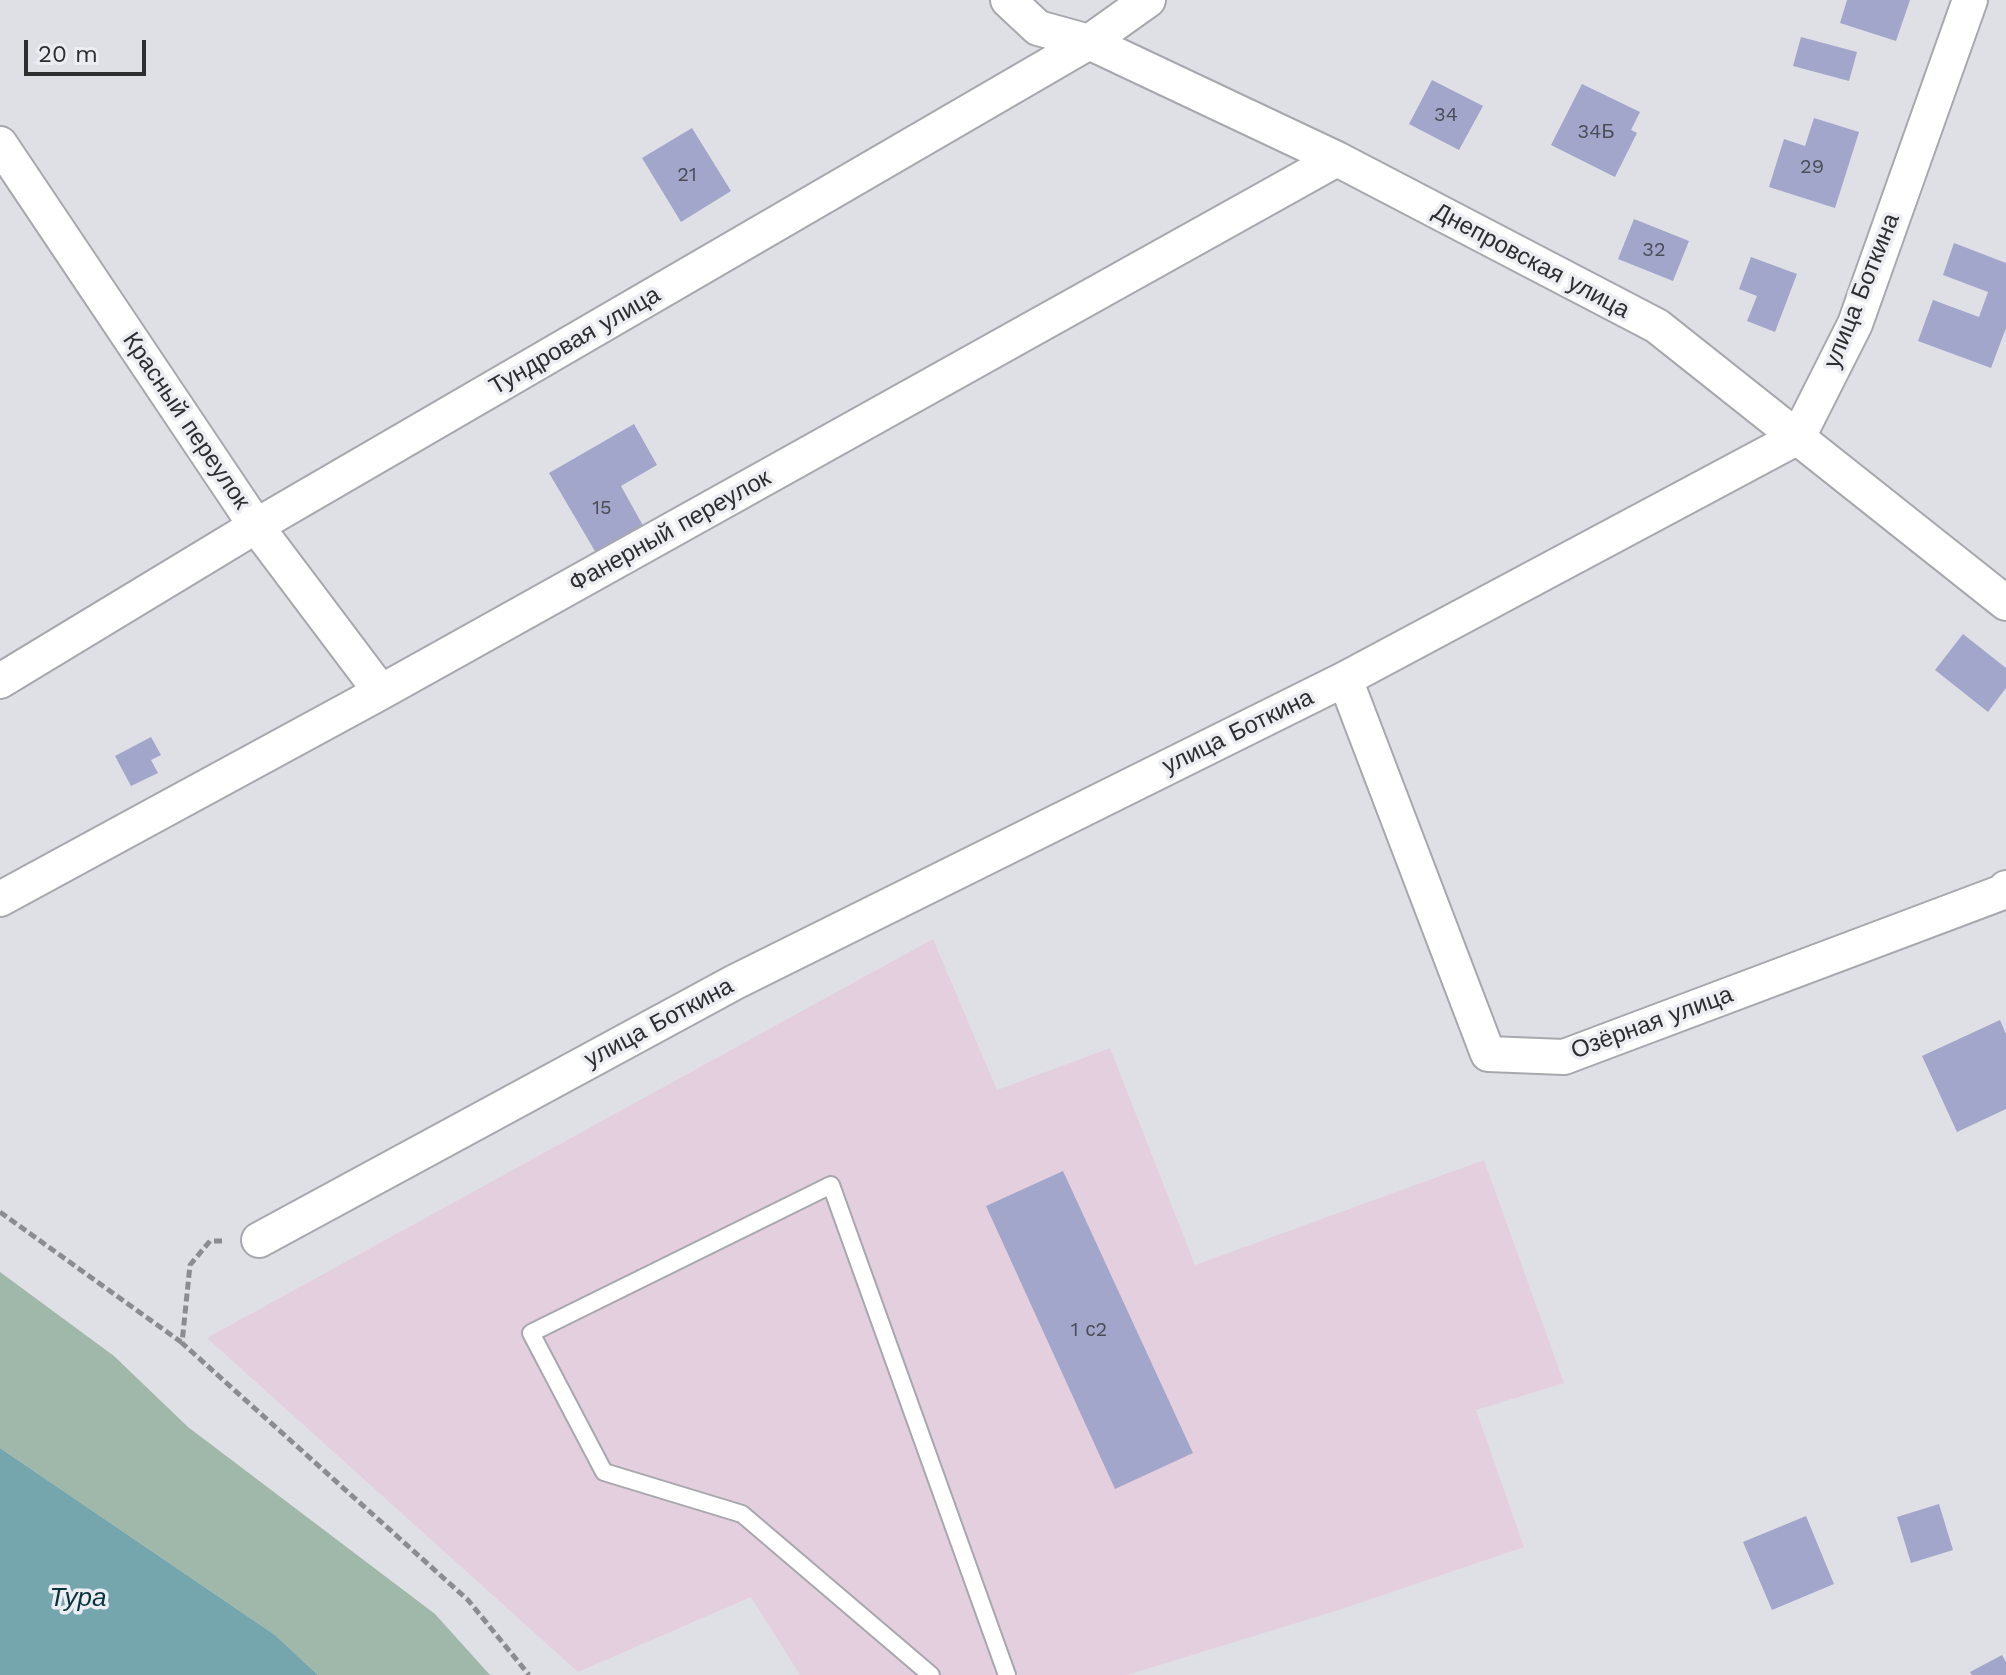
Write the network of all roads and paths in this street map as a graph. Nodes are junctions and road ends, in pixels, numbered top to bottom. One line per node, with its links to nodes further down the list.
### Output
1 (1008, 0): 4 (street, Днепровская улица)
2 (1148, 0): 4 (street, Тундровая улица)
3 (1970, 0): 7 (street, улица Боткина)
4 (1089, 42): 6 (street, Днепровская улица); 8 (street, Тундровая улица)
5 (0, 144): 8 (street, Красный переулок)
6 (1337, 159): 7 (street, Днепровская улица); 12 (street, Фанерный переулок)
7 (1798, 437): 9 (street, Днепровская улица); 10 (street, улица Боткина)
8 (256, 526): 11 (street, Тундровая улица); 12 (street, Красный переулок)
9 (2006, 603)
10 (1345, 679): 13 (street, Озёрная улица); 16 (street, улица Боткина)
11 (0, 681)
12 (381, 692): 14 (street, Фанерный переулок)
13 (2006, 888)
14 (0, 899)
15 (0, 1212): 17 (path)
16 (259, 1240): 17 (path)
17 (182, 1343): 18 (path)
18 (529, 1675)
19 (931, 1675): 20 (lane)
20 (1007, 1675)

